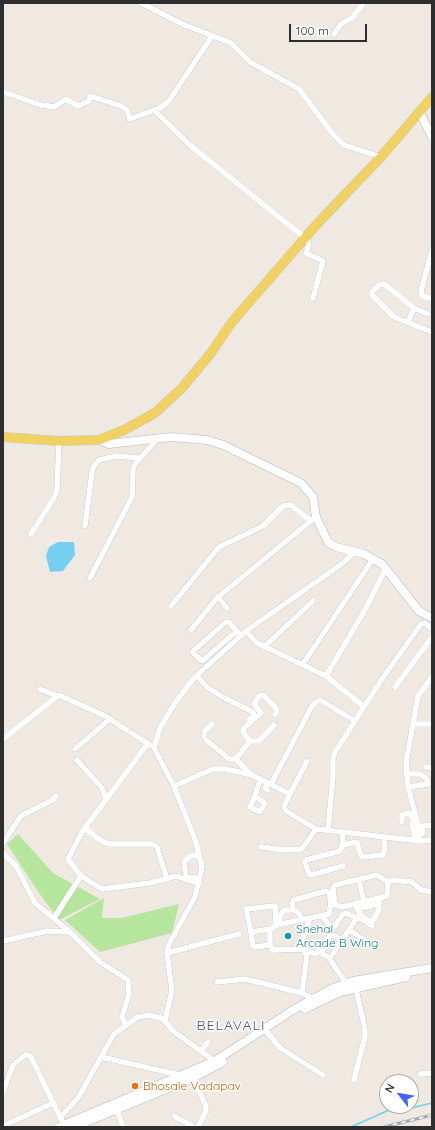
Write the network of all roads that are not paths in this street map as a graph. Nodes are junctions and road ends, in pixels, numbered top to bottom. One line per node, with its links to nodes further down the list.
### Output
1 (141, 3): 4 (street)
2 (364, 3): 3 (street)
3 (334, 34)
4 (212, 36): 7 (street); 10 (street)
5 (3, 92): 7 (street)
6 (432, 97): 8 (main road)
7 (154, 110): 11 (street)
8 (420, 111): 9 (main road); 10 (main road)
9 (432, 137)
10 (381, 157): 11 (main road)
11 (304, 238): 13 (street); 21 (main road)
12 (432, 250): 14 (street)
13 (313, 298)
14 (432, 299)
15 (414, 308): 16 (street); 17 (street); 17 (street)
16 (428, 314)
17 (408, 322): 18 (street)
18 (432, 332)
19 (3, 437): 22 (main road)
20 (157, 439): 21 (main road); 23 (street); 24 (main road)
21 (99, 440): 22 (main road)
22 (59, 441): 26 (street)
23 (139, 458): 25 (street); 30 (street)
24 (313, 519): 27 (main road); 31 (street); 33 (street)
25 (85, 526)
26 (31, 534)
27 (356, 551): 28 (main road); 38 (street)
28 (373, 559): 29 (main road); 42 (street)
29 (386, 568): 35 (main road); 44 (street)
30 (90, 578)
31 (218, 597): 34 (street); 37 (street)
32 (313, 601): 41 (street)
33 (171, 606)
34 (227, 608)
35 (432, 618)
36 (432, 628): 49 (street)
37 (190, 630)
38 (246, 631): 39 (street); 41 (street)
39 (239, 633): 39 (street); 43 (street)
40 (432, 637): 46 (street)
41 (264, 647): 42 (street)
42 (302, 664): 44 (street)
43 (197, 676): 57 (street); 61 (street)
44 (326, 676): 49 (street)
45 (432, 677): 54 (street)
46 (395, 687)
47 (40, 689): 48 (street)
48 (57, 696): 51 (street); 58 (street)
49 (363, 706): 52 (street)
50 (275, 715): 59 (street)
51 (110, 719): 60 (street); 62 (street)
52 (354, 721): 69 (street); 82 (street)
53 (212, 724): 63 (street)
54 (414, 724): 55 (street); 66 (street)
55 (432, 724)
56 (274, 725): 59 (street)
57 (242, 728)
58 (3, 739)
59 (250, 741): 63 (street)
60 (148, 744): 61 (street); 76 (street)
61 (154, 748): 70 (street)
62 (75, 749)
63 (236, 759): 67 (street)
64 (77, 760): 76 (street)
65 (307, 761): 73 (street)
66 (406, 774): 71 (street); 71 (street)
67 (252, 775): 68 (street); 70 (street)
68 (260, 780): 69 (street); 75 (street)
69 (270, 784): 72 (street); 73 (street)
70 (174, 786): 93 (street)
71 (408, 787): 78 (street)
72 (268, 790)
73 (290, 794): 81 (street)
74 (56, 796): 89 (street)
75 (255, 796)
76 (106, 799): 80 (street)
77 (402, 822): 78 (street)
78 (415, 823): 87 (street)
79 (432, 825): 87 (street)
80 (85, 828): 95 (street); 96 (street)
81 (316, 829): 82 (street); 91 (street)
82 (328, 830): 83 (street)
83 (342, 832): 84 (street); 90 (street)
84 (358, 834): 85 (street); 88 (street)
85 (384, 837): 87 (street); 88 (street)
86 (432, 840): 87 (street)
87 (419, 841)
88 (357, 842): 90 (street)
89 (3, 843)
90 (343, 844): 94 (street)
91 (261, 847)
92 (3, 853): 106 (street)
93 (199, 854): 98 (street); 98 (street)
94 (343, 866)
95 (81, 876): 96 (street); 106 (street)
96 (167, 879): 98 (street)
97 (359, 880): 99 (street); 102 (street); 103 (street)
98 (199, 882): 121 (street)
99 (388, 882): 100 (street); 101 (street)
100 (432, 892)
101 (379, 901): 102 (street); 103 (street); 103 (street)
102 (364, 902): 103 (street)
103 (356, 906)
104 (293, 910): 105 (street); 109 (street); 110 (street)
105 (322, 916): 107 (street); 120 (street)
106 (54, 918): 113 (street)
107 (310, 918): 109 (street); 120 (street)
108 (356, 918): 111 (street); 116 (street); 117 (street)
109 (301, 920): 110 (street)
110 (278, 925): 112 (street); 114 (street)
111 (372, 926)
112 (270, 929): 114 (street); 119 (street)
113 (70, 932): 118 (street); 130 (street)
114 (250, 932): 119 (street)
115 (239, 934): 121 (street)
116 (331, 934): 117 (street); 122 (street)
117 (342, 940): 122 (street)
118 (3, 941)
119 (270, 945): 120 (street)
120 (301, 949): 127 (street)
121 (167, 953): 129 (street)
122 (330, 958): 126 (street)
123 (432, 968): 126 (main road)
124 (432, 973): 126 (main road)
125 (217, 982): 127 (street)
126 (351, 985): 128 (main road); 140 (street)
127 (302, 993): 128 (street)
128 (316, 1000): 131 (main road)
129 (165, 1021): 130 (street); 133 (street)
130 (126, 1025): 134 (street)
131 (265, 1032): 135 (main road); 138 (street)
132 (208, 1042): 133 (street)
133 (201, 1051): 135 (street)
134 (100, 1057): 139 (street); 145 (street)
135 (218, 1063): 139 (main road)
136 (432, 1073): 137 (street)
137 (420, 1074)
138 (323, 1075)
139 (189, 1076): 143 (main road); 150 (street)
140 (354, 1080)
141 (3, 1092): 142 (street)
142 (53, 1103): 145 (street); 146 (street)
143 (116, 1106): 145 (main road); 147 (main road); 148 (street)
144 (175, 1115): 149 (street)
145 (61, 1123)
146 (3, 1126)
147 (74, 1127)
148 (123, 1127)
149 (194, 1127)
150 (198, 1127)

